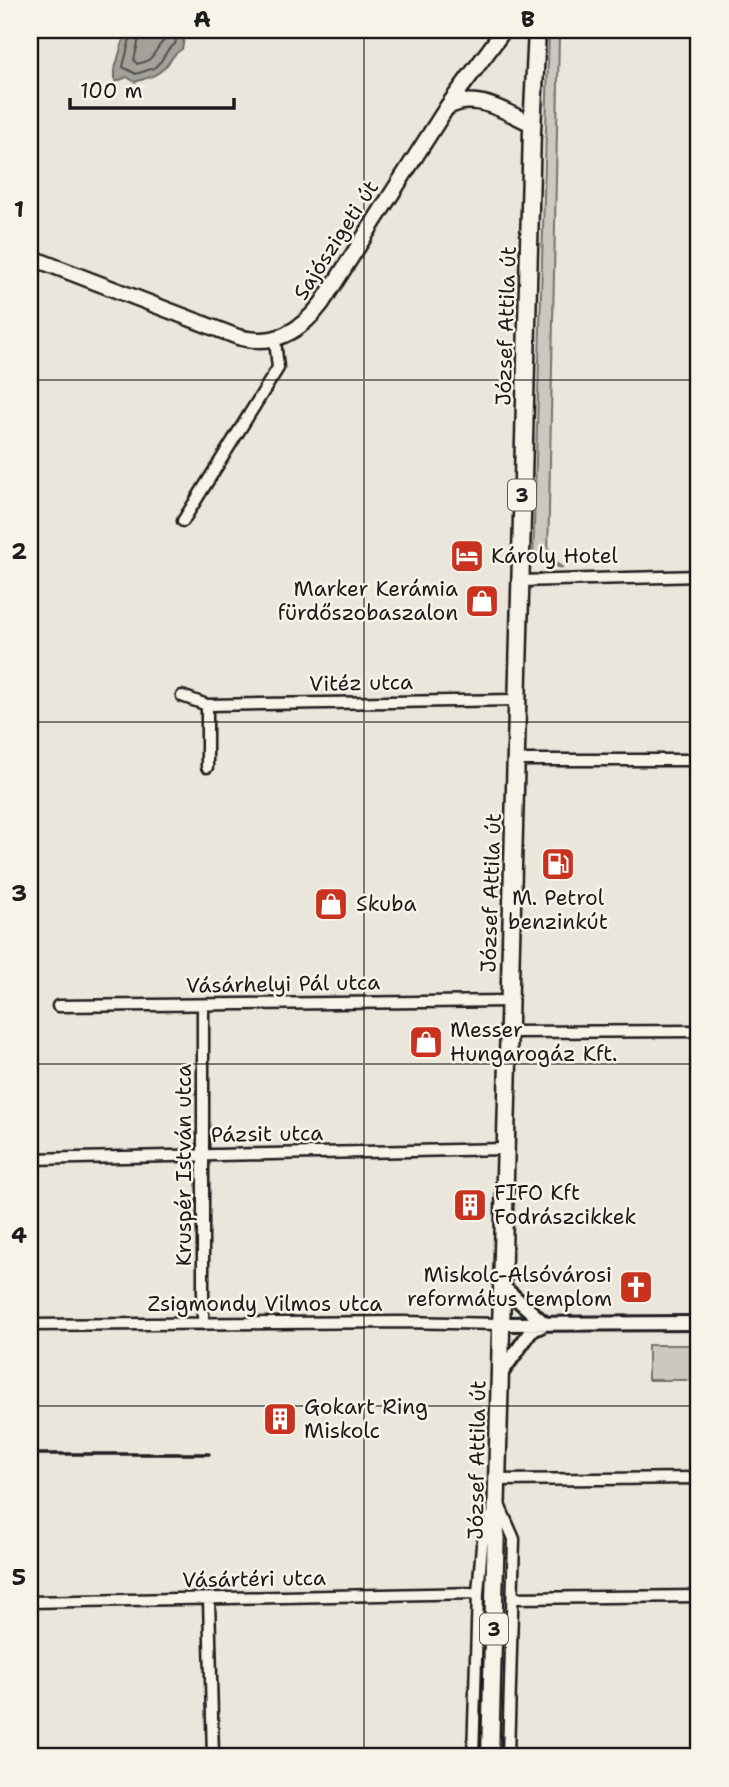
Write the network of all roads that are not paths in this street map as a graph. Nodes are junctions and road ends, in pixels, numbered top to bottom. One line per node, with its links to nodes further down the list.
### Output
1 (504, 30): 3 (main road, Sajószigeti út)
2 (537, 30): 6 (main road, József Attila út / 3)
3 (480, 65): 4 (main road); 5 (main road, Sajószigeti út)
4 (484, 103): 5 (main road); 6 (main road)
5 (447, 107): 8 (main road, Sajószigeti út)
6 (532, 124): 11 (main road, József Attila út / 3)
7 (30, 257): 8 (main road)
8 (275, 340): 9 (street)
9 (183, 521)
10 (699, 576): 11 (street)
11 (520, 581): 13 (main road, József Attila út / 3)
12 (182, 696): 14 (street, Vitéz utca)
13 (517, 700): 14 (street, Vitéz utca); 15 (main road, József Attila út / 3)
14 (207, 705): 17 (street)
15 (515, 760): 16 (street); 18 (main road, József Attila út / 3)
16 (699, 760)
17 (206, 767)
18 (509, 1001): 20 (street, Vásárhelyi Pál utca); 22 (main road, József Attila út / 3)
19 (58, 1006): 20 (street, Vásárhelyi Pál utca)
20 (203, 1006): 24 (street, Kruspér István utca)
21 (699, 1031): 22 (street)
22 (508, 1032): 23 (main road, József Attila út / 3)
23 (505, 1149): 24 (street, Pázsit utca); 26 (main road, József Attila út / 3)
24 (204, 1155): 25 (street, Pázsit utca); 28 (street, Kruspér István utca)
25 (30, 1159)
26 (501, 1285): 29 (main road, József Attila út / 3); 30 (street)
27 (699, 1323): 30 (street)
28 (203, 1324): 29 (street, Zsigmondy Vilmos utca); 31 (street, Zsigmondy Vilmos utca)
29 (500, 1324): 30 (street); 32 (main road, József Attila út / 3)
30 (545, 1324): 32 (street)
31 (30, 1325)
32 (500, 1375): 34 (main road, József Attila út / 3)
33 (699, 1478): 34 (street)
34 (497, 1480): 35 (main road, József Attila út / 3)
35 (497, 1500): 36 (street); 38 (street); 43 (main road, József Attila út / 3)
36 (478, 1593): 39 (street, Vásártéri utca); 42 (street)
37 (699, 1596): 38 (street)
38 (513, 1598): 44 (street)
39 (209, 1599): 40 (street, Vásártéri utca); 41 (street)
40 (30, 1602)
41 (213, 1757)
42 (473, 1757)
43 (490, 1757)
44 (508, 1757)

